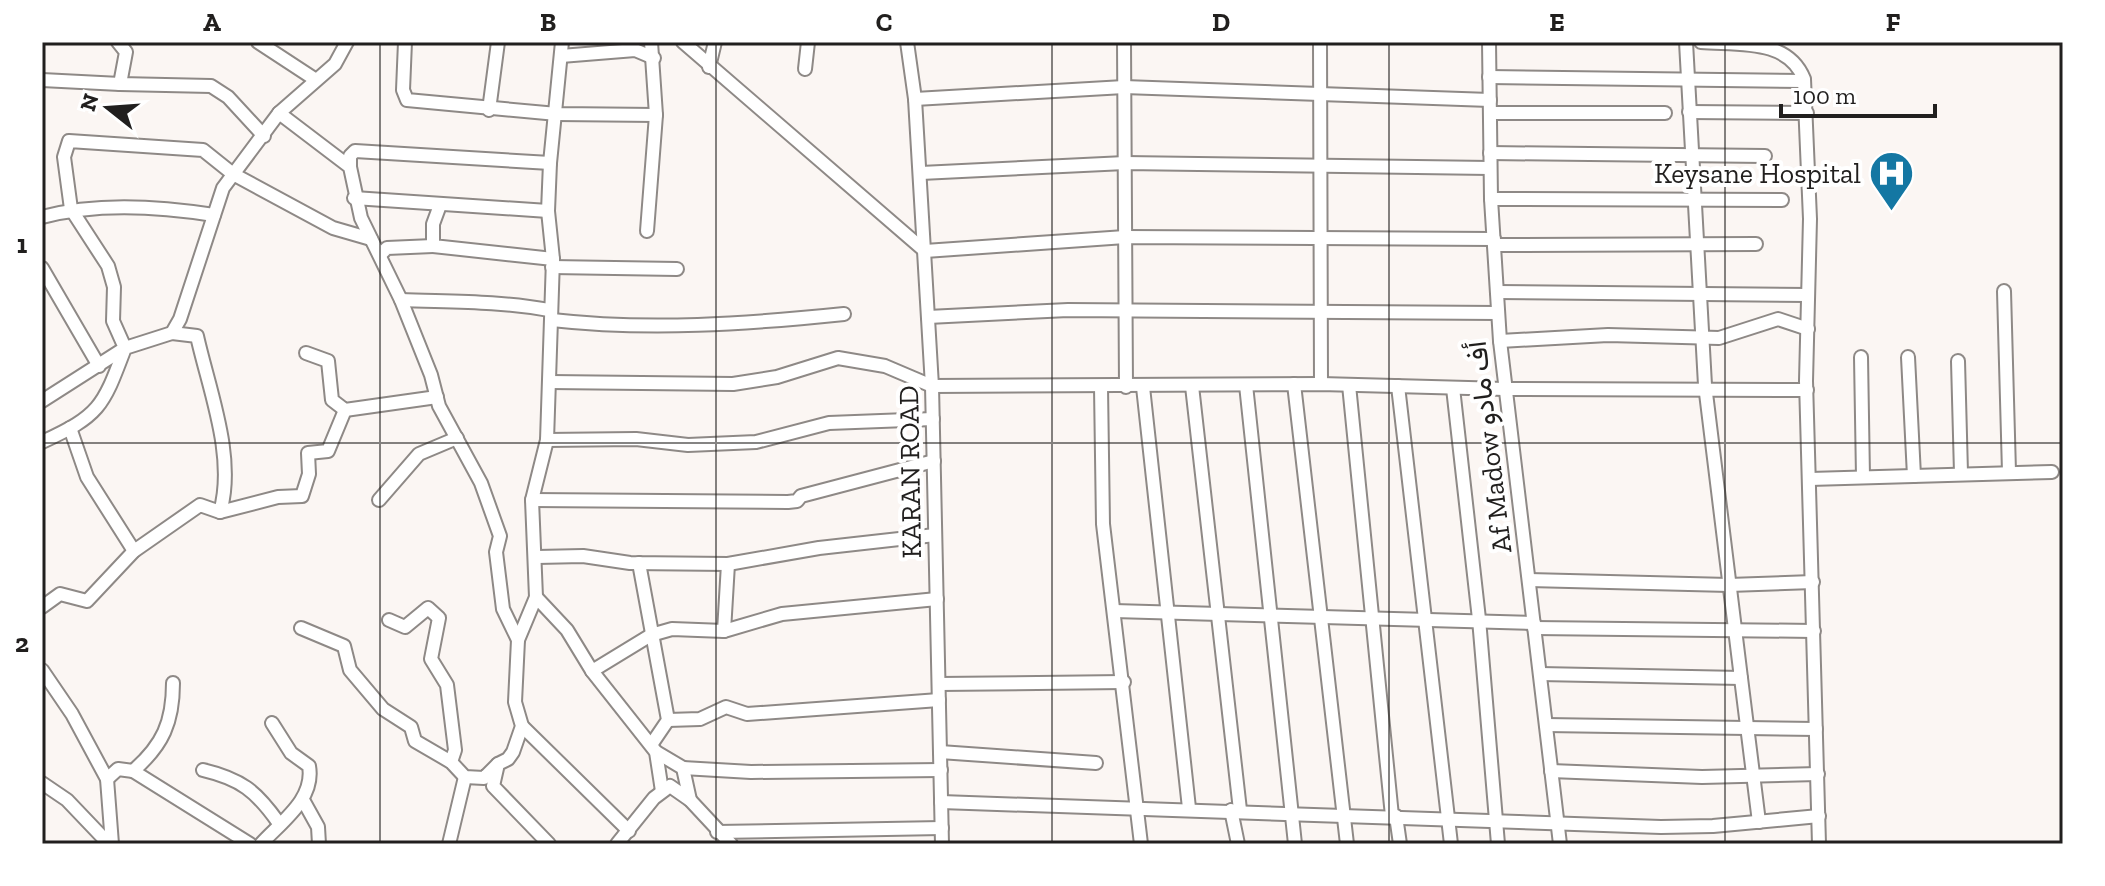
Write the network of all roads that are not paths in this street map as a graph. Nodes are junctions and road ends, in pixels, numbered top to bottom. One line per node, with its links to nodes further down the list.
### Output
1 (118, 42): 26 (street)
2 (258, 42): 23 (street)
3 (347, 42): 23 (street)
4 (405, 42): 31 (street)
5 (498, 42): 31 (street)
6 (562, 42): 17 (street)
7 (651, 42): 18 (street)
8 (683, 42): 19 (street)
9 (715, 42): 19 (street)
10 (808, 42): 20 (street)
11 (907, 42): 29 (street, KARAN ROAD)
12 (1124, 42): 27 (street)
13 (1320, 42): 28 (street)
14 (1489, 42): 21 (street, Af Madow أف مادو)
15 (1686, 42): 24 (street)
16 (1701, 42): 25 (street)
17 (561, 56): 18 (street); 36 (street)
18 (654, 58): 37 (street)
19 (709, 67): 66 (street)
20 (805, 69)
21 (1489, 77): 24 (street); 30 (street, Af Madow أف مادو)
22 (42, 80): 26 (street)
23 (316, 80): 33 (street)
24 (1688, 80): 25 (street); 32 (street)
25 (1804, 81): 35 (street)
26 (120, 84): 38 (street)
27 (1124, 87): 28 (street); 29 (street); 43 (street)
28 (1320, 97): 30 (street); 44 (street)
29 (915, 99): 47 (street, KARAN ROAD)
30 (1490, 106): 34 (street); 39 (street, Af Madow أف مادو)
31 (489, 110): 36 (street)
32 (1689, 112): 35 (street); 40 (street)
33 (279, 113): 38 (street); 45 (street)
34 (1665, 113)
35 (1807, 113): 74 (street)
36 (557, 114): 37 (street); 42 (street)
37 (656, 115): 58 (street)
38 (264, 136): 48 (street)
39 (1490, 153): 40 (street); 46 (street, Af Madow أف مادو)
40 (1691, 155): 41 (street); 52 (street)
41 (1765, 156)
42 (550, 163): 45 (street); 55 (street)
43 (1125, 163): 44 (street); 47 (street); 59 (street)
44 (1320, 164): 46 (street); 60 (street)
45 (350, 167): 49 (street)
46 (1490, 168): 50 (street, Af Madow أف مادو)
47 (921, 173): 66 (street, KARAN ROAD)
48 (233, 174): 54 (street); 56 (street); 61 (street)
49 (354, 198): 53 (street); 61 (street)
50 (1491, 199): 52 (street); 62 (street, Af Madow أف مادو)
51 (1782, 200): 52 (street)
52 (1693, 201): 65 (street)
53 (440, 205): 55 (street); 64 (street)
54 (71, 209): 56 (street); 57 (street); 86 (street)
55 (548, 211): 68 (street)
56 (214, 215): 83 (street)
57 (42, 217)
58 (647, 231)
59 (1125, 237): 60 (street); 66 (street); 76 (street)
60 (1320, 237): 62 (street); 77 (street)
61 (371, 239): 67 (street)
62 (1494, 242): 65 (street); 72 (street, Af Madow أف مادو)
63 (1756, 244): 65 (street)
64 (433, 246): 67 (street); 68 (street)
65 (1696, 246): 73 (street)
66 (925, 251): 81 (street, KARAN ROAD)
67 (380, 255): 75 (street)
68 (552, 263): 70 (street); 80 (street)
69 (42, 268): 91 (street)
70 (677, 269)
71 (2004, 291): 116 (street)
72 (1497, 292): 73 (street); 78 (street, Af Madow أف مادو)
73 (1699, 293): 74 (street); 84 (street)
74 (1808, 295): 82 (street)
75 (401, 300): 80 (street); 107 (street)
76 (1125, 312): 77 (street); 81 (street); 101 (street)
77 (1321, 313): 78 (street); 94 (street)
78 (1498, 313): 85 (street, Af Madow أف مادو)
79 (844, 314): 80 (street)
80 (550, 315): 92 (street)
81 (928, 317): 97 (street, KARAN ROAD)
82 (1808, 329): 84 (street); 106 (street)
83 (172, 333): 86 (street); 124 (street)
84 (1702, 339): 85 (street); 105 (street)
85 (1500, 341): 104 (street, Af Madow أف مادو)
86 (125, 348): 91 (street); 111 (street)
87 (306, 353): 109 (street)
88 (1861, 357): 120 (street)
89 (1908, 357): 119 (street)
90 (1958, 361): 118 (street)
91 (99, 366): 108 (street)
92 (550, 382): 97 (street); 113 (street)
93 (1294, 384): 94 (street); 95 (street); 140 (street)
94 (1321, 384): 96 (street)
95 (1246, 385): 98 (street); 139 (street)
96 (1349, 385): 99 (street); 141 (street)
97 (932, 386): 100 (street); 110 (street, KARAN ROAD)
98 (1192, 386): 102 (street); 138 (street)
99 (1398, 386): 103 (street); 143 (street)
100 (1101, 387): 101 (street); 136 (street)
101 (1126, 387): 102 (street)
102 (1143, 387): 137 (street)
103 (1453, 388): 104 (street); 144 (street)
104 (1505, 389): 105 (street); 130 (street, Af Madow أف مادو)
105 (1705, 390): 106 (street); 132 (street)
106 (1807, 390): 121 (street)
107 (437, 397): 109 (street); 112 (street)
108 (42, 401)
109 (345, 410): 124 (street)
110 (933, 419): 113 (street); 115 (street, KARAN ROAD)
111 (70, 428): 114 (street); 126 (street)
112 (457, 438): 122 (street); 151 (street)
113 (547, 440): 123 (street)
114 (42, 442)
115 (934, 461): 123 (street); 125 (street, KARAN ROAD)
116 (2009, 472): 117 (street); 118 (street)
117 (2052, 472)
118 (1961, 473): 119 (street)
119 (1914, 476): 120 (street)
120 (1863, 477): 121 (street)
121 (1810, 479): 131 (street)
122 (379, 500)
123 (532, 500): 127 (street)
124 (220, 512): 126 (street)
125 (935, 535): 129 (street); 134 (street, KARAN ROAD)
126 (134, 551): 135 (street)
127 (537, 557): 128 (street); 133 (street)
128 (639, 563): 129 (street); 150 (street)
129 (728, 564): 147 (street)
130 (1529, 580): 132 (street); 145 (street, Af Madow أف مادو)
131 (1813, 582): 132 (street); 148 (street)
132 (1729, 585): 149 (street)
133 (536, 597): 151 (street); 153 (street)
134 (937, 599): 147 (street); 158 (street, KARAN ROAD)
135 (42, 607)
136 (1114, 611): 137 (street); 156 (street)
137 (1168, 613): 138 (street); 186 (street)
138 (1218, 614): 139 (street); 187 (street)
139 (1270, 616): 140 (street); 188 (street)
140 (1321, 617): 141 (street); 189 (street)
141 (1373, 619): 143 (street); 190 (street)
142 (389, 620): 168 (street)
143 (1425, 620): 144 (street); 192 (street)
144 (1479, 622): 145 (street); 193 (street)
145 (1534, 626): 149 (street); 154 (street, Af Madow أف مادو)
146 (301, 628): 168 (street)
147 (724, 631): 150 (street)
148 (1814, 631): 149 (street); 165 (street)
149 (1735, 632): 155 (street)
150 (651, 635): 153 (street); 160 (street)
151 (518, 640): 163 (street)
152 (42, 670): 179 (street)
153 (592, 671): 166 (street)
154 (1540, 674): 155 (street); 162 (street, Af Madow أف مادو)
155 (1741, 678): 164 (street)
156 (1124, 682): 158 (street); 185 (street)
157 (173, 683): 174 (street)
158 (939, 684): 159 (street, KARAN ROAD)
159 (939, 700): 160 (street); 167 (street, KARAN ROAD)
160 (668, 720): 166 (street)
161 (272, 723): 182 (street)
162 (1546, 725): 164 (street); 175 (street, Af Madow أف مادو)
163 (522, 726): 170 (street); 198 (street)
164 (1747, 728): 165 (street); 177 (street)
165 (1816, 729): 176 (street)
166 (654, 749): 171 (street); 181 (street)
167 (940, 752): 169 (street); 173 (street, KARAN ROAD)
168 (451, 762): 178 (street)
169 (1096, 763)
170 (498, 764): 178 (street); 205 (street)
171 (683, 768): 173 (street); 183 (street)
172 (203, 770): 194 (street)
173 (941, 770): 184 (street, KARAN ROAD)
174 (133, 771): 179 (street); 201 (street)
175 (1551, 771): 177 (street); 196 (street, Af Madow أف مادو)
176 (1818, 774): 177 (street); 191 (street)
177 (1753, 775): 195 (street)
178 (465, 777): 204 (street)
179 (107, 779): 200 (street)
180 (42, 783): 200 (street)
181 (662, 791): 183 (street); 198 (street)
182 (303, 800): 194 (street); 203 (street)
183 (690, 800): 199 (street)
184 (941, 802): 185 (street); 197 (street, KARAN ROAD)
185 (1134, 806): 186 (street); 209 (street)
186 (1189, 808): 187 (street)
187 (1236, 810): 188 (street); 210 (street)
188 (1291, 812): 189 (street); 211 (street)
189 (1343, 814): 190 (street); 212 (street)
190 (1394, 816): 192 (street); 213 (street)
191 (1819, 816): 195 (street); 217 (street)
192 (1448, 818): 193 (street); 214 (street)
193 (1495, 820): 196 (street); 215 (street)
194 (278, 822): 202 (street)
195 (1759, 822): 196 (street)
196 (1557, 823): 216 (street, Af Madow أف مادو)
197 (942, 828): 199 (street); 208 (street, KARAN ROAD)
198 (629, 831): 206 (street)
199 (717, 832): 207 (street)
200 (111, 844)
201 (250, 844)
202 (261, 844)
203 (319, 844)
204 (449, 844)
205 (549, 844)
206 (617, 844)
207 (731, 844)
208 (942, 844)
209 (1141, 844)
210 (1238, 844)
211 (1295, 844)
212 (1347, 844)
213 (1400, 844)
214 (1451, 844)
215 (1498, 844)
216 (1560, 844)
217 (1819, 844)

